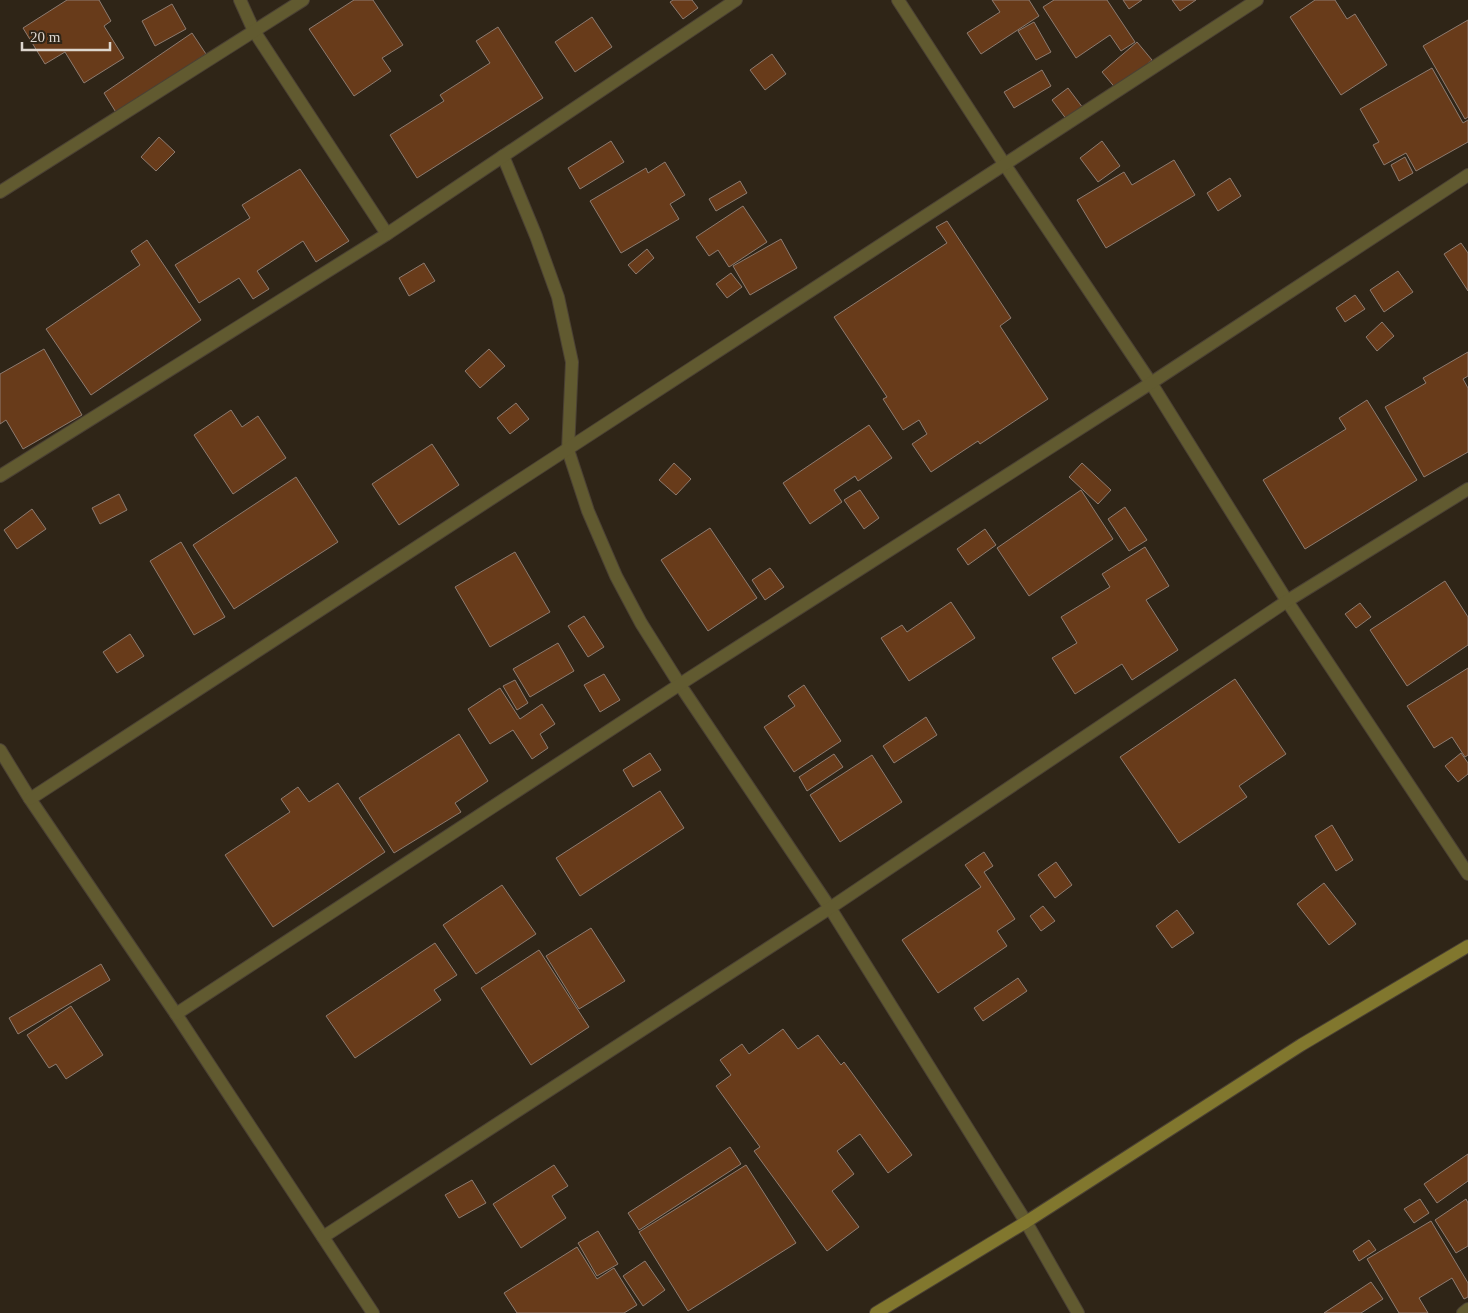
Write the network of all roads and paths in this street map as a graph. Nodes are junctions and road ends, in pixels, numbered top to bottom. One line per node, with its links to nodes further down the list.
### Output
1 (240, 0): 6 (street)
2 (303, 0): 6 (street)
3 (736, 0): 7 (street)
4 (898, 0): 8 (street)
5 (1258, 0): 8 (street)
6 (254, 31): 10 (street); 11 (street)
7 (503, 156): 11 (street); 13 (street)
8 (1005, 164): 12 (street); 13 (street)
9 (1468, 175): 12 (street)
10 (0, 192)
11 (387, 234): 14 (street)
12 (1151, 384): 16 (street); 17 (street)
13 (568, 450): 17 (street); 19 (street)
14 (0, 476)
15 (1468, 489): 16 (street)
16 (1286, 602): 20 (street); 21 (street)
17 (680, 685): 21 (street); 23 (street)
18 (0, 750): 19 (street)
19 (30, 799): 23 (street)
20 (1468, 874)
21 (830, 908): 24 (street); 25 (street)
22 (1468, 946): 24 (street)
23 (176, 1014): 25 (street)
24 (1026, 1222): 28 (street); 29 (street)
25 (323, 1237): 27 (street)
26 (1468, 1309): 30 (street)
27 (373, 1313)
28 (876, 1313)
29 (1078, 1313)
30 (1462, 1313)

